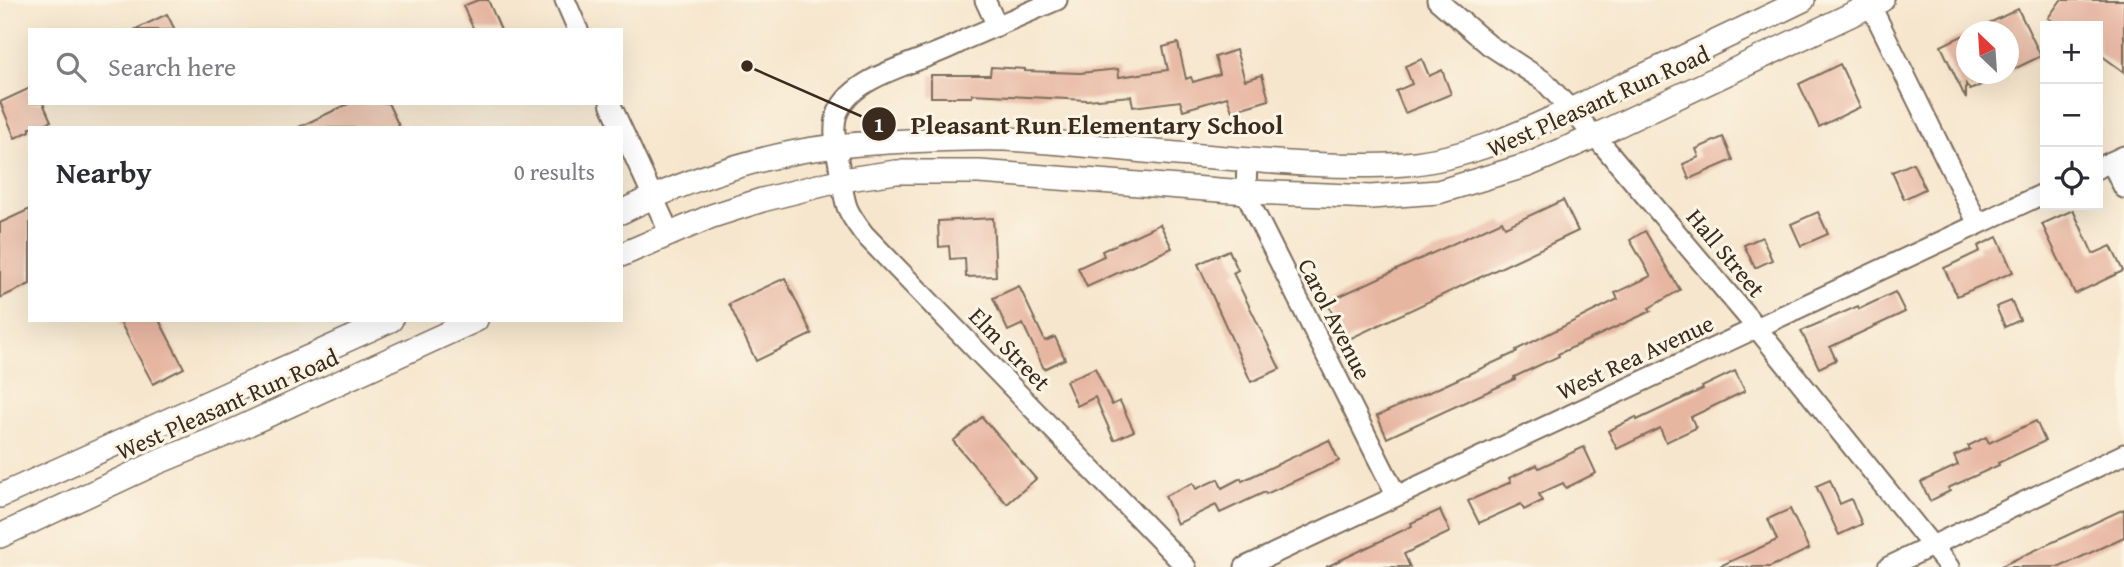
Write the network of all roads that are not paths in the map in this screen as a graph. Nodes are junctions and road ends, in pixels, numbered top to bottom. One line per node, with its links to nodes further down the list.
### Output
1 (565, 0): 8 (street)
2 (985, 0): 7 (street)
3 (1057, 0): 7 (street, Elm Street)
4 (1437, 0): 10 (street, Hall Street)
5 (1804, 0): 10 (main road, West Pleasant Run Road)
6 (1873, 2): 13 (main road, West Pleasant Run Road); 23 (street)
7 (997, 26): 14 (street, Elm Street)
8 (577, 28)
9 (611, 105): 11 (street)
10 (1571, 109): 13 (street, Hall Street); 15 (main road, West Pleasant Run Road)
11 (621, 126)
12 (623, 131): 21 (street)
13 (1595, 136): 19 (main road, West Pleasant Run Road); 28 (street, Hall Street)
14 (836, 145): 15 (main road, West Pleasant Run Road); 17 (street, Elm Street); 21 (main road, West Pleasant Run Road)
15 (1247, 160): 19 (street, Carol Avenue)
16 (2111, 162): 18 (street)
17 (842, 180): 19 (main road, West Pleasant Run Road); 24 (main road, West Pleasant Run Road); 37 (street, Elm Street)
18 (2124, 188)
19 (1246, 192): 32 (street, Carol Avenue)
20 (2040, 194): 23 (street, West Rea Avenue)
21 (653, 197): 22 (main road, West Pleasant Run Road); 24 (street)
22 (623, 211)
23 (1978, 224): 28 (street, West Rea Avenue)
24 (670, 234): 25 (main road, West Pleasant Run Road)
25 (623, 254)
26 (387, 322): 30 (main road, West Pleasant Run Road)
27 (472, 322): 31 (main road, West Pleasant Run Road)
28 (1756, 327): 32 (street, West Rea Avenue); 36 (street, Hall Street)
29 (2124, 454): 36 (street)
30 (87, 457): 31 (main road); 33 (main road, West Pleasant Run Road)
31 (103, 488): 35 (main road, West Pleasant Run Road)
32 (1396, 495): 38 (street, West Rea Avenue)
33 (0, 496)
34 (0, 509): 35 (main road)
35 (5, 534)
36 (1931, 545): 39 (street); 40 (street, Hall Street)
37 (1186, 567)
38 (1245, 567)
39 (1888, 567)
40 (1950, 567)

